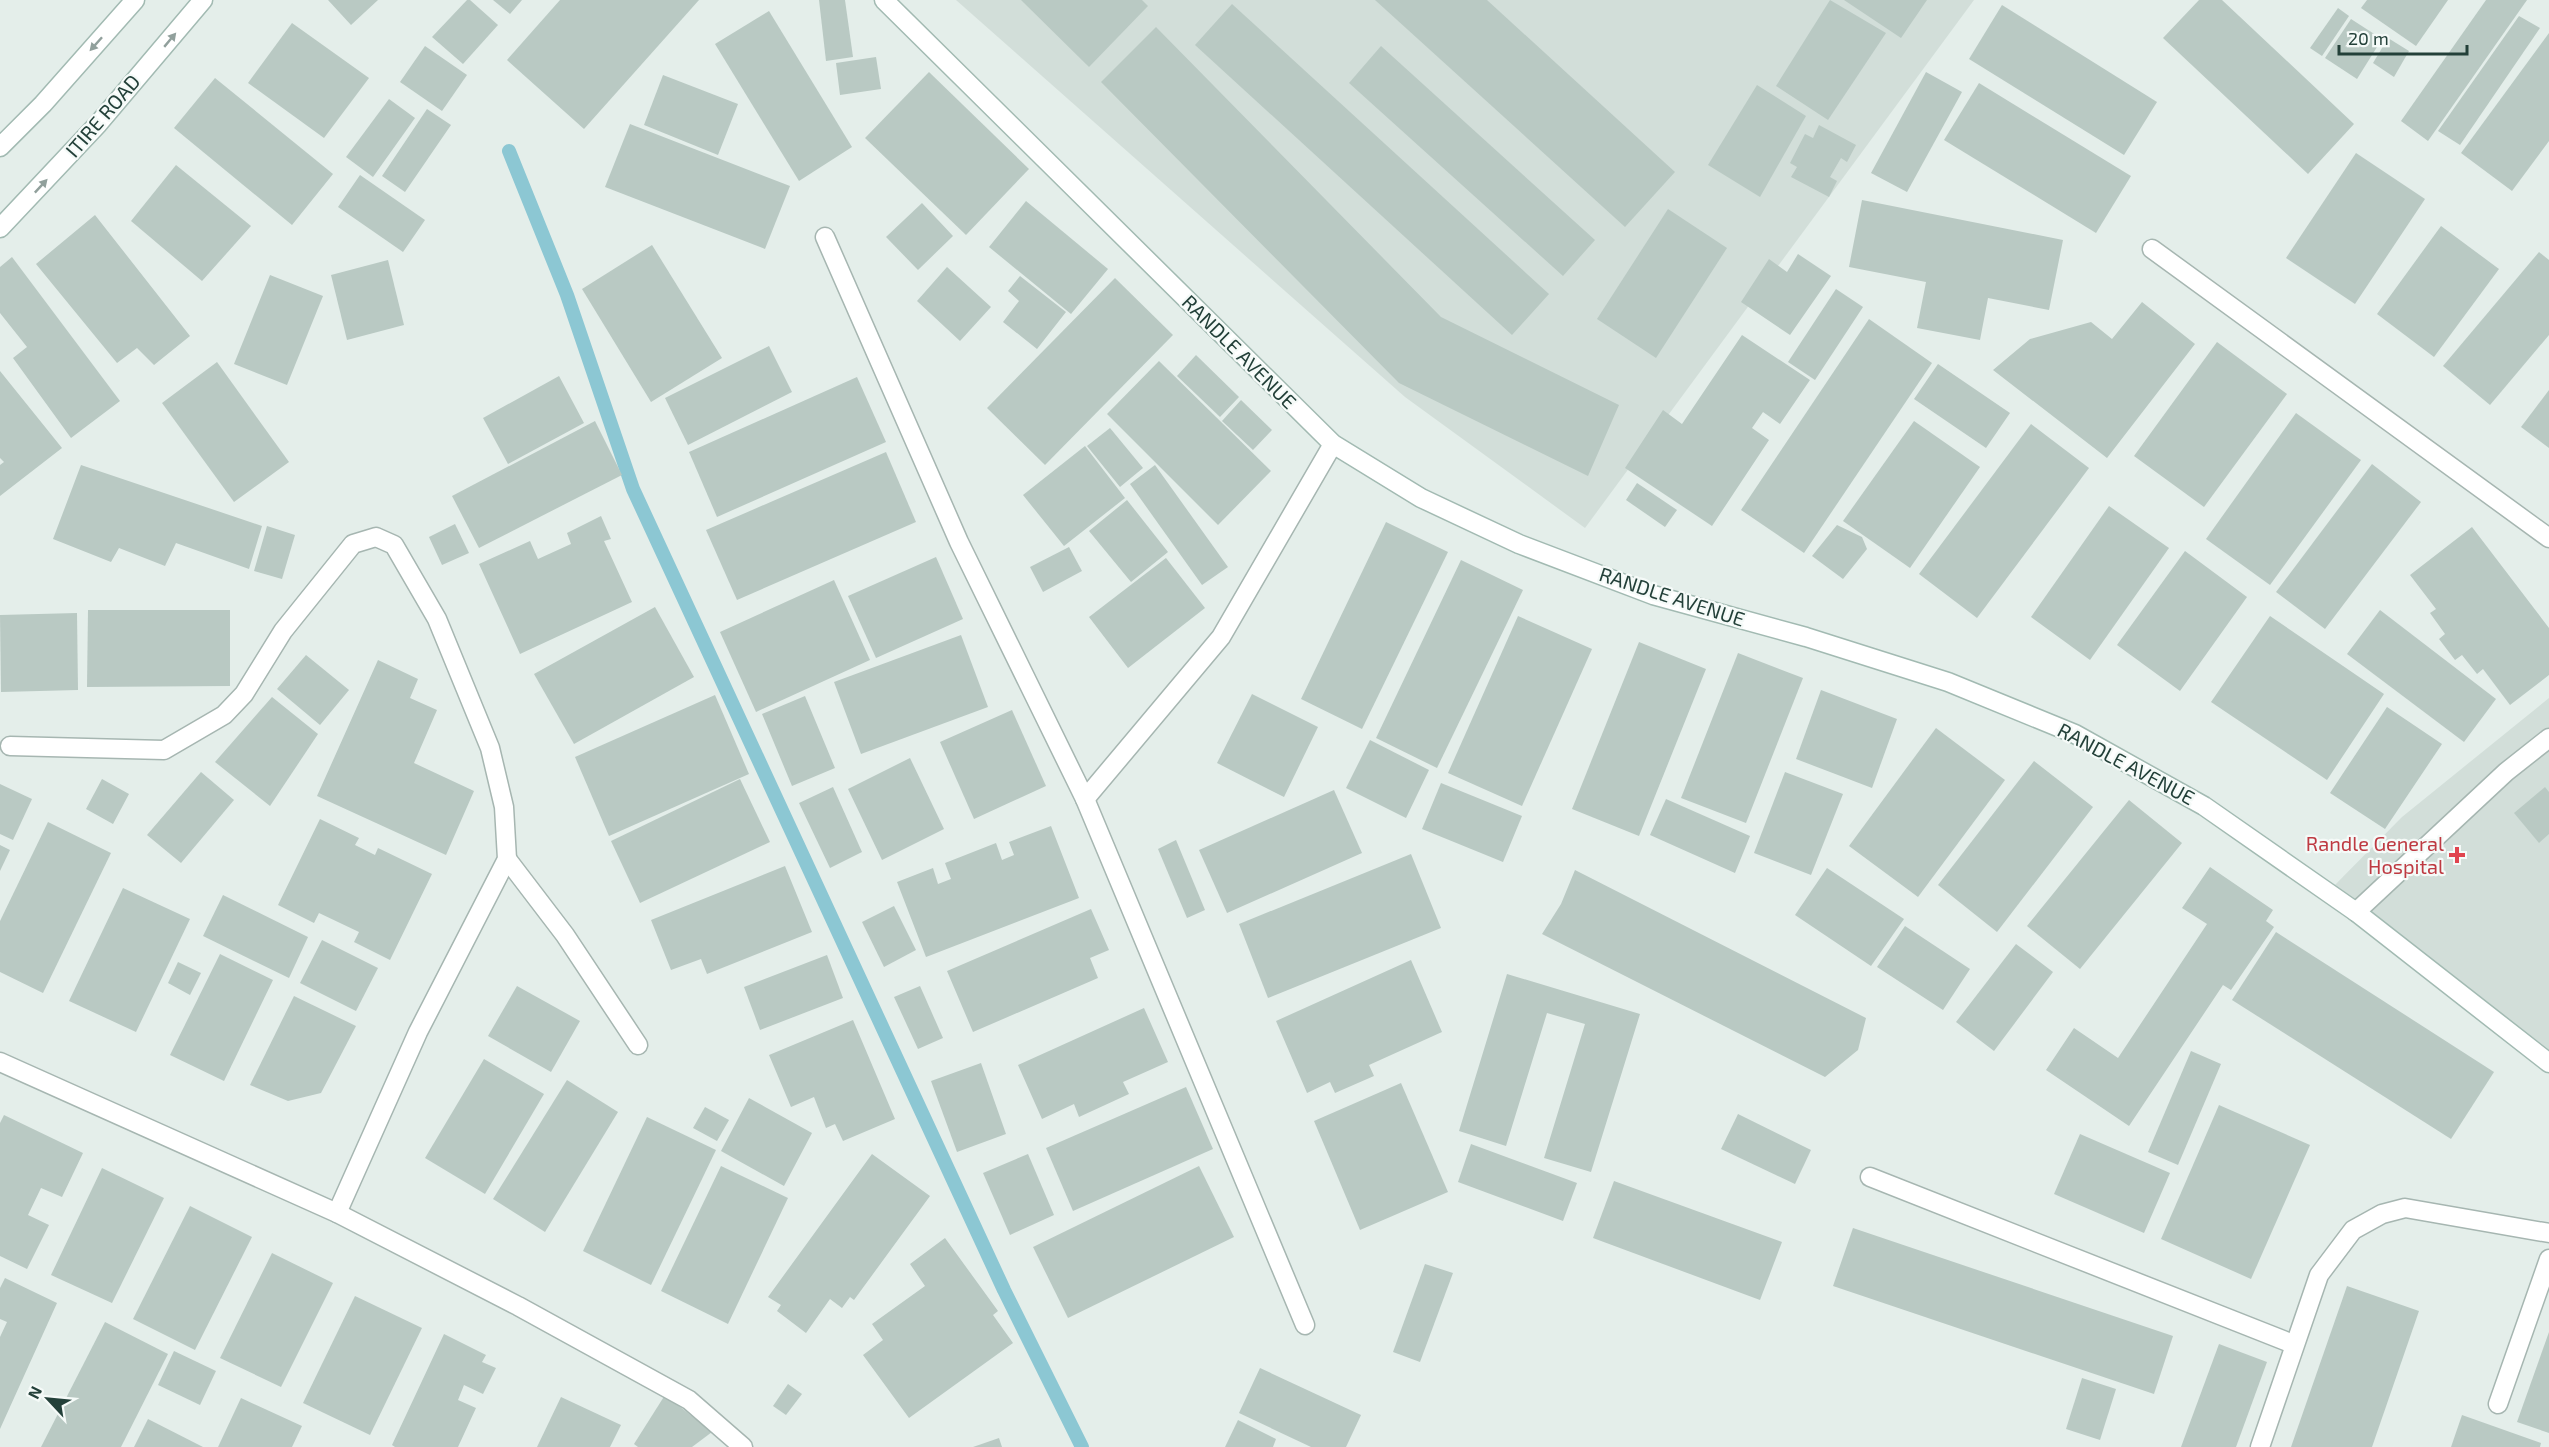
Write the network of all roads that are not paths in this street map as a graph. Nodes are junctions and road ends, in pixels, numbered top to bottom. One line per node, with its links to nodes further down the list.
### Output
1 (135, 0): 4 (street, one-way to 4)
2 (202, 0): 5 (street, ITIRE ROAD, one-way to 2)
3 (884, 0): 8 (street, RANDLE AVENUE)
4 (0, 147)
5 (0, 228)
6 (825, 237): 12 (street)
7 (2152, 249): 9 (street)
8 (1333, 444): 12 (street); 14 (street, RANDLE AVENUE)
9 (2549, 538)
10 (2549, 738): 14 (street)
11 (10, 746): 13 (street)
12 (1085, 799): 22 (street)
13 (507, 859): 15 (street); 19 (street)
14 (2356, 912): 17 (street, RANDLE AVENUE)
15 (638, 1045)
16 (0, 1062): 19 (street)
17 (2549, 1063)
18 (1870, 1177): 23 (street)
19 (337, 1213): 25 (street)
20 (2549, 1233): 23 (street)
21 (2549, 1259): 24 (street)
22 (1305, 1325)
23 (2293, 1344): 26 (street)
24 (2498, 1404)
25 (743, 1447)
26 (2260, 1447)

